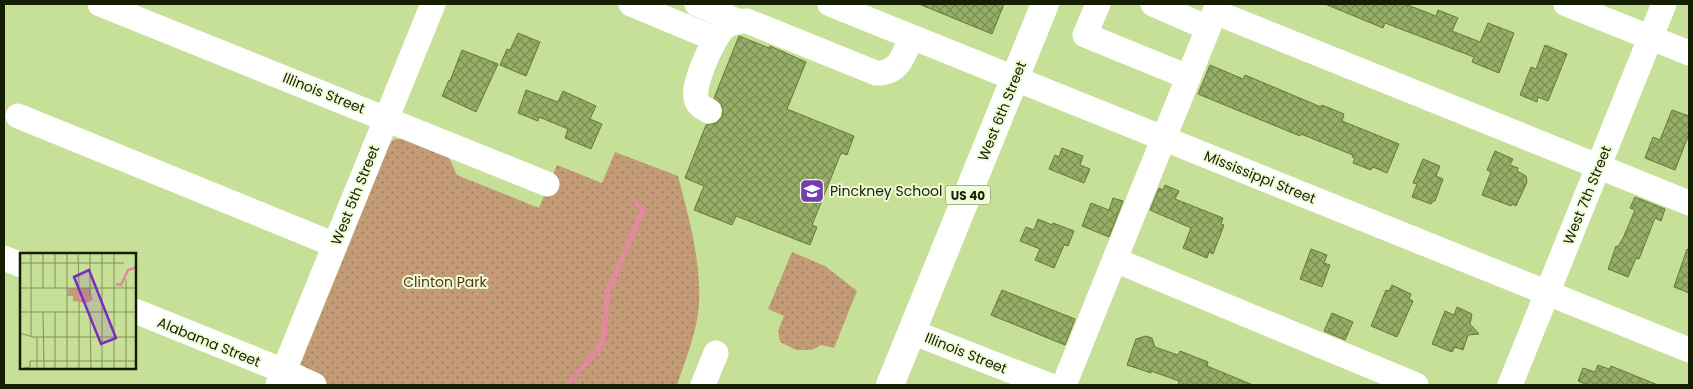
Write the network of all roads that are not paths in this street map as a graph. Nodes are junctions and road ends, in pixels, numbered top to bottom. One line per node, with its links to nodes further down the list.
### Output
1 (100, 4): 22 (street, Illinois Street)
2 (432, 4): 22 (street, West 5th Street)
3 (631, 4): 16 (street)
4 (697, 4): 13 (street)
5 (830, 4): 11 (street, Mississippi Street)
6 (1045, 4): 19 (highway, West 6th Street / US 40)
7 (1098, 4): 18 (street)
8 (1153, 4): 12 (street)
9 (1566, 4): 15 (street)
10 (1664, 4): 15 (street, West 7th Street)
11 (882, 14): 14 (street, Mississippi Street)
12 (1214, 14): 18 (street); 24 (street)
13 (737, 21): 14 (street); 16 (street)
14 (911, 36): 19 (street, Mississippi Street)
15 (1650, 37): 17 (street); 24 (street, West 7th Street)
16 (715, 39): 20 (street)
17 (1689, 53)
18 (1188, 77): 23 (street)
19 (1015, 78): 23 (street, Mississippi Street); 33 (highway, West 6th Street / US 40)
20 (709, 111)
21 (18, 116): 27 (street)
22 (386, 118): 25 (street, Illinois Street); 27 (street, West 5th Street)
23 (1164, 138): 29 (street); 31 (street, Mississippi Street)
24 (1598, 165): 26 (street); 31 (street, West 7th Street)
25 (547, 184)
26 (1689, 203)
27 (335, 245): 36 (street, West 5th Street)
28 (4, 258): 30 (street)
29 (1115, 260): 41 (street); 42 (street)
30 (20, 265)
31 (1547, 292): 34 (street, Mississippi Street); 43 (street, West 7th Street)
32 (136, 312): 36 (street, Alabama Street)
33 (912, 332): 39 (highway, West 6th Street / US 40); 40 (street, Illinois Street)
34 (1689, 350)
35 (716, 353): 38 (street)
36 (281, 378): 37 (street, Alabama Street)
37 (314, 385)
38 (703, 385)
39 (890, 385)
40 (1048, 385)
41 (1064, 385)
42 (1416, 385)
43 (1510, 385)

